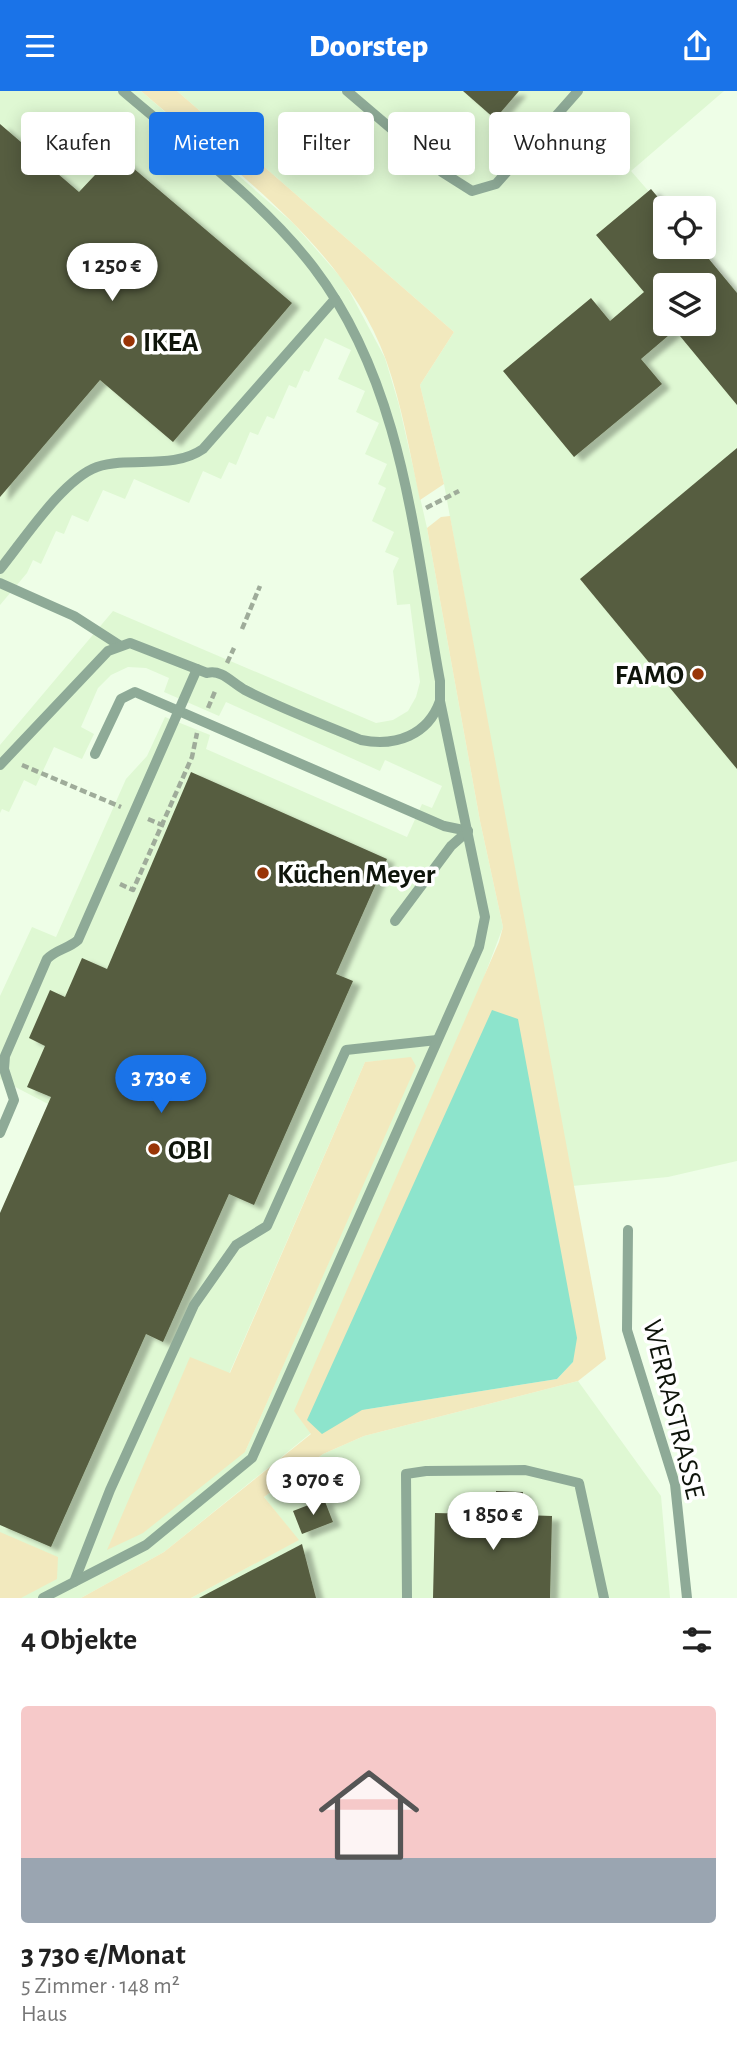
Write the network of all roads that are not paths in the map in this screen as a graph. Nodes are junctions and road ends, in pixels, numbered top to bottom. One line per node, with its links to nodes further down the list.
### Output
1 (123, 91): 4 (lane)
2 (346, 91): 3 (lane)
3 (578, 91)
4 (335, 299): 5 (lane); 9 (lane)
5 (0, 569)
6 (0, 583): 7 (lane)
7 (119, 645): 8 (lane); 12 (lane)
8 (197, 669): 9 (lane); 10 (lane)
9 (440, 701): 13 (lane)
10 (179, 710): 11 (lane); 13 (lane); 16 (lane)
11 (95, 754)
12 (0, 765)
13 (468, 831): 14 (lane); 15 (lane)
14 (395, 921)
15 (437, 1040): 18 (lane); 18 (lane)
16 (0, 1133)
17 (628, 1230): 22 (lane, WERRASTRASSE)
18 (74, 1582): 19 (lane)
19 (43, 1598)
20 (407, 1598): 21 (lane)
21 (604, 1598)
22 (687, 1598)

